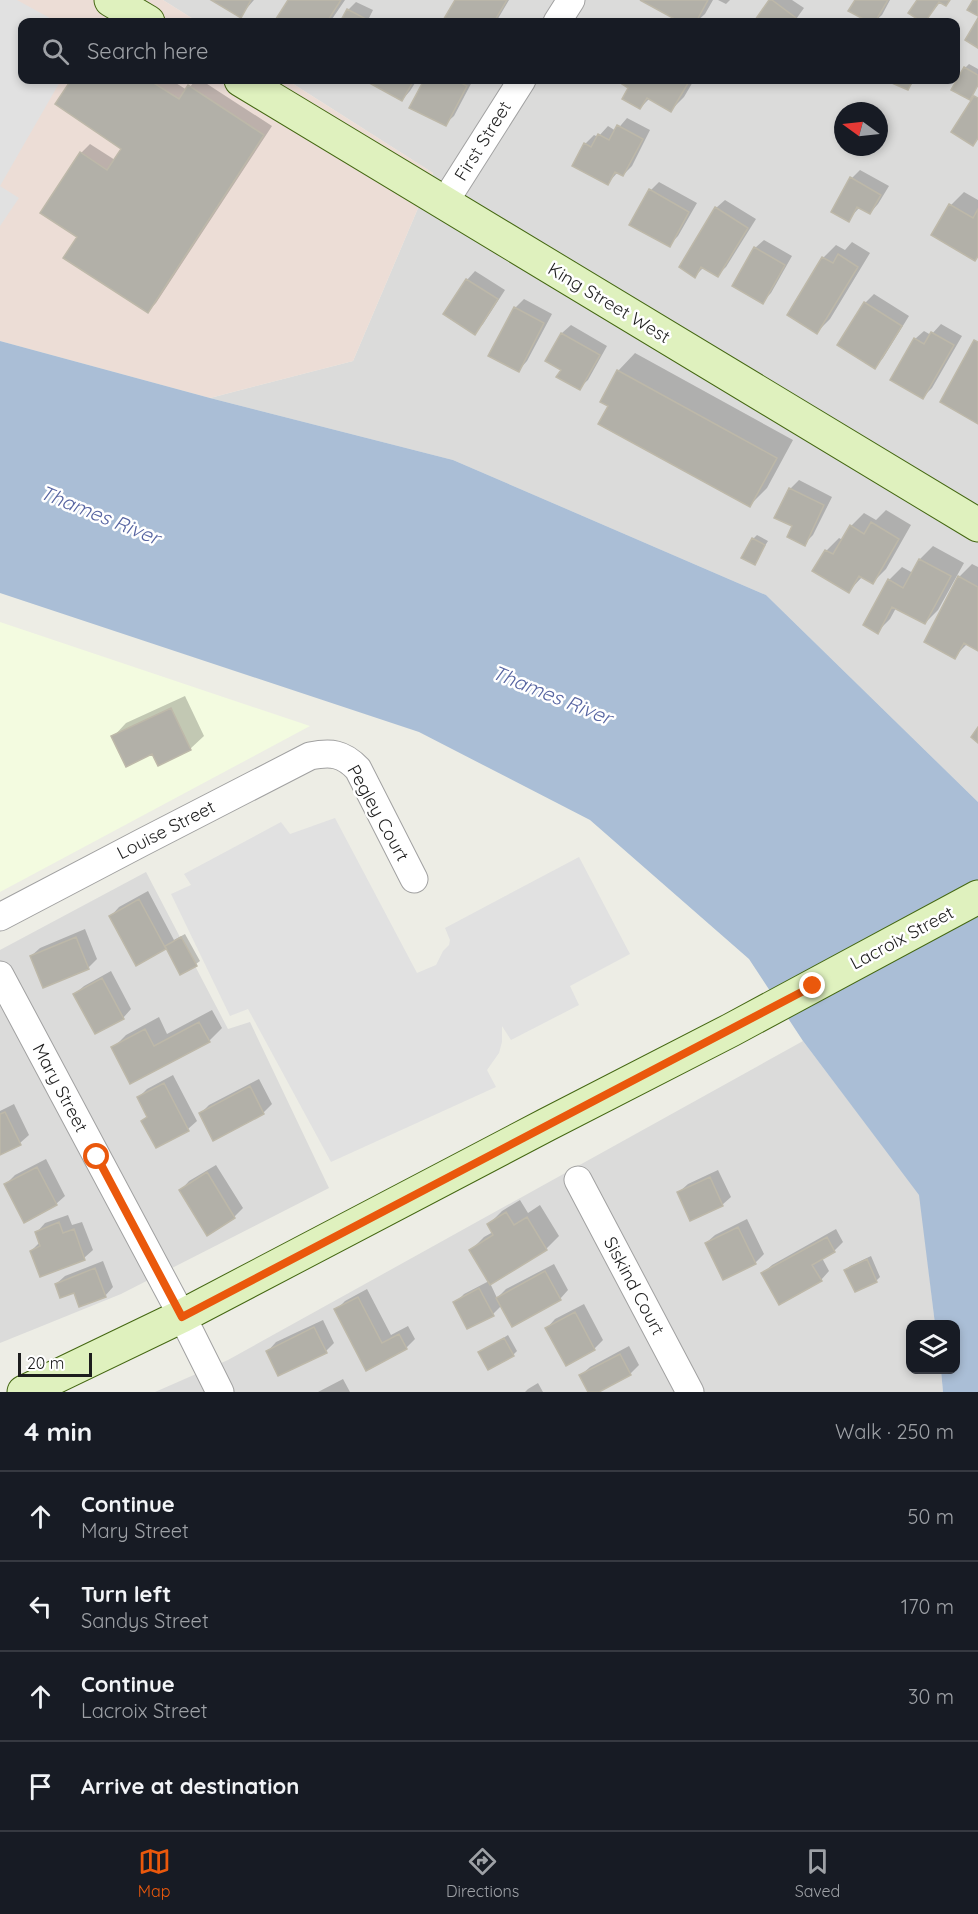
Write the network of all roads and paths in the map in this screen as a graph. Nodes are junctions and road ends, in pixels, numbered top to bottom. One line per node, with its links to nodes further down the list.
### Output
1 (111, 0): 3 (main road)
2 (572, 0): 4 (street)
3 (141, 18)
4 (560, 18)
5 (248, 84): 7 (main road, King Street West)
6 (519, 84): 7 (street, First Street)
7 (444, 203): 8 (main road, King Street West)
8 (978, 525)
9 (336, 755): 10 (street, Pegley Court); 12 (street, Louise Street)
10 (414, 879)
11 (978, 897): 15 (main road, Lacroix Street)
12 (0, 917)
13 (0, 975): 15 (street, Mary Street)
14 (578, 1180): 18 (street, Siskind Court)
15 (182, 1317): 16 (main road, Lacroix Street); 17 (street, Mary Street)
16 (24, 1392)
17 (220, 1392)
18 (690, 1392)

